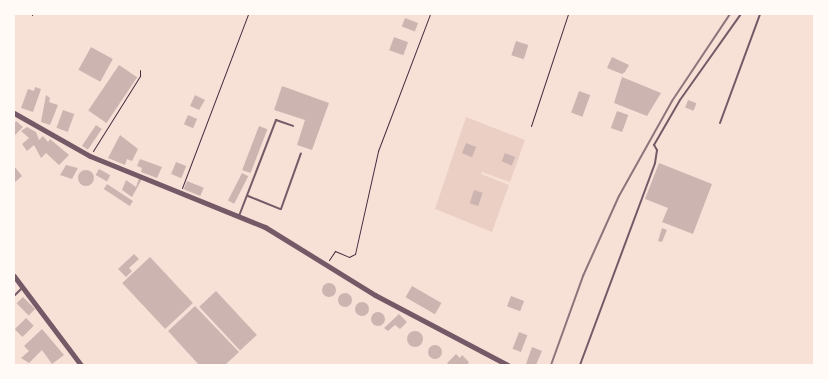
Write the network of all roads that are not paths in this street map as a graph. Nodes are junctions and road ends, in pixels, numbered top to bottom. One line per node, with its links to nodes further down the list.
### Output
1 (740, 14): 14 (lane)
2 (760, 14): 4 (lane)
3 (14, 113): 8 (street)
4 (720, 123)
5 (293, 126): 7 (lane)
6 (301, 153): 7 (lane)
7 (248, 196): 8 (lane)
8 (239, 216): 13 (street)
9 (14, 276): 10 (street)
10 (22, 288): 11 (lane); 12 (street)
11 (14, 296)
12 (81, 365)
13 (508, 365)
14 (580, 365)

